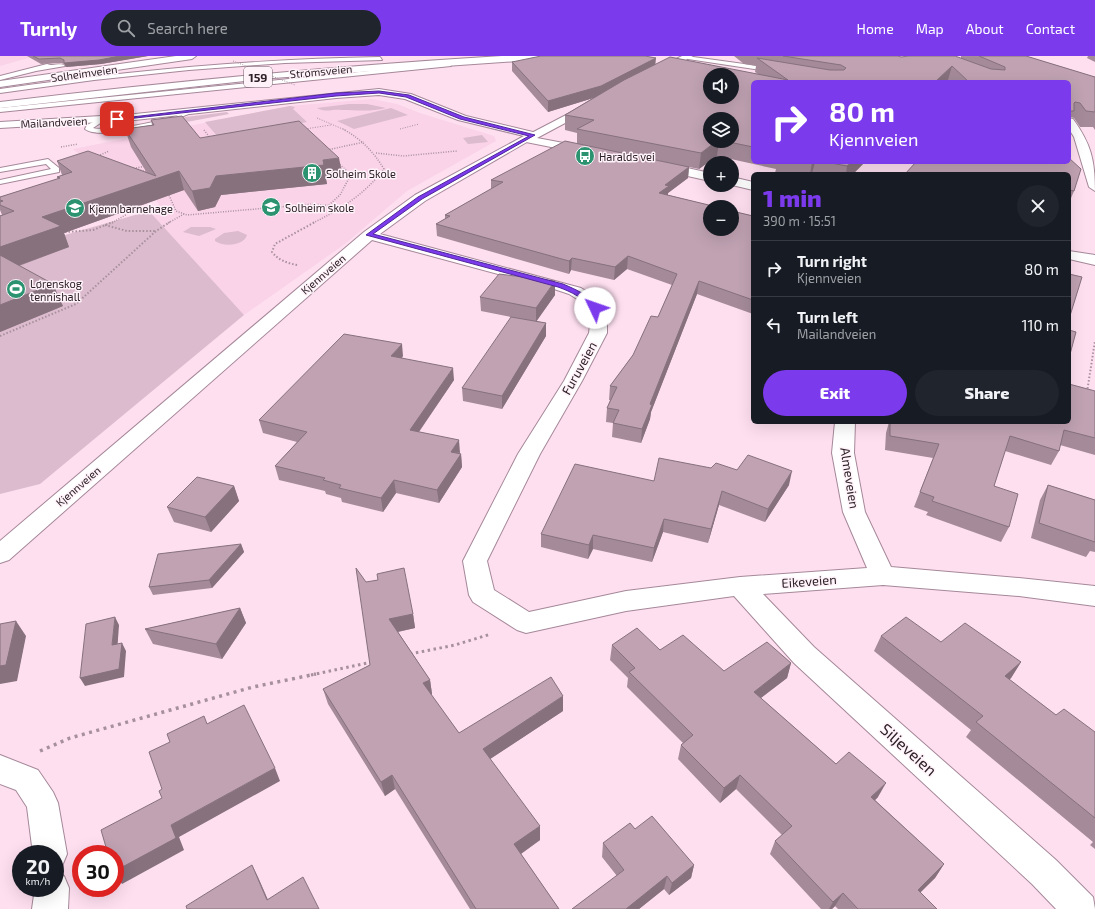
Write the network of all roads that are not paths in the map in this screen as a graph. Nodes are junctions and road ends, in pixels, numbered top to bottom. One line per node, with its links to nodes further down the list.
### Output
1 (167, 56): 14 (main road, Solheimveien)
2 (192, 56): 16 (main road, Solheimveien)
3 (426, 56): 7 (main road, Strømsveien / 159)
4 (546, 56): 6 (main road, Strømsveien / 159)
5 (688, 56): 13 (lane); 15 (main road)
6 (517, 58): 20 (main road, Strømsveien / 159); 21 (lane)
7 (380, 59): 17 (lane); 18 (main road, Strømsveien / 159)
8 (40, 62): 11 (lane)
9 (47, 66): 11 (lane)
10 (62, 66): 11 (lane)
11 (25, 68): 12 (lane); 14 (lane)
12 (0, 72)
13 (784, 72)
14 (0, 78)
15 (644, 78)
16 (0, 84)
17 (0, 90)
18 (0, 96)
19 (600, 100): 26 (main road, Kjennveien)
20 (0, 105)
21 (0, 110)
22 (190, 111): 23 (main road, Mailandveien); 23 (lane); 26 (main road, Mailandveien)
23 (103, 119): 25 (main road, Mailandveien)
24 (1071, 124): 34 (main road)
25 (0, 125)
26 (529, 137): 27 (main road, Mailandveien); 35 (main road, Kjennveien)
27 (597, 152)
28 (648, 163): 30 (main road)
29 (0, 170): 31 (lane)
30 (703, 175)
31 (0, 182)
32 (739, 183): 33 (main road)
33 (751, 186)
34 (1095, 186)
35 (369, 235): 39 (main road, Kjennveien); 43 (main road, Furuveien)
36 (1071, 255): 37 (main road)
37 (1095, 260)
38 (845, 424): 40 (main road, Almeveien)
39 (0, 554)
40 (883, 576): 41 (main road, Eikeveien); 42 (main road, Eikeveien)
41 (740, 586): 43 (main road, Eikeveien); 48 (main road, Siljeveien)
42 (1095, 596)
43 (526, 623)
44 (0, 769): 45 (main road)
45 (49, 845)
46 (51, 897): 47 (main road)
47 (50, 909)
48 (1081, 909)

